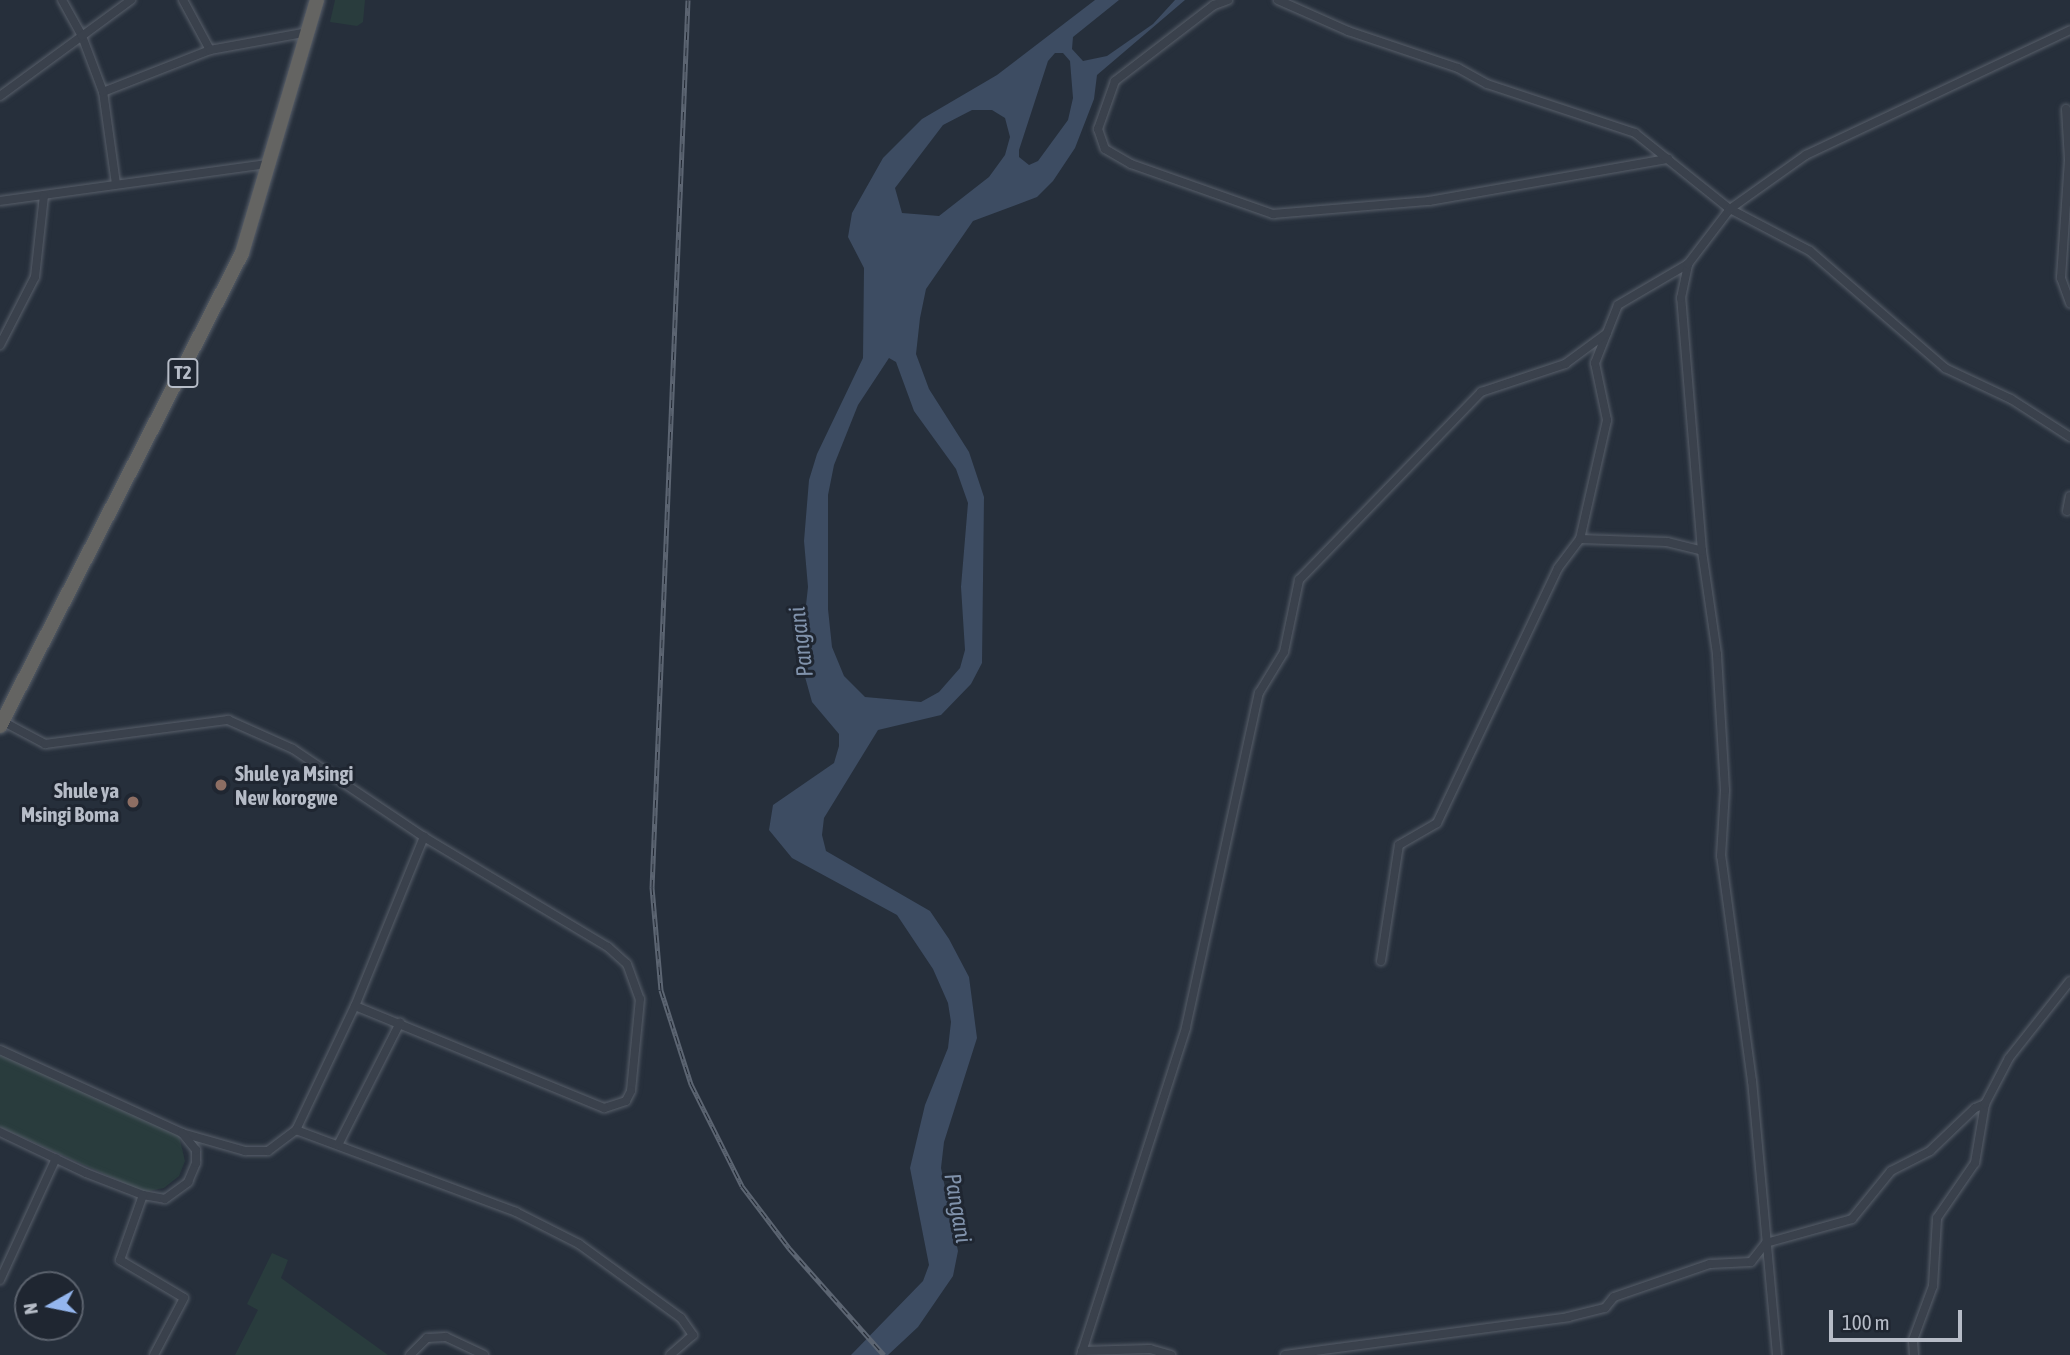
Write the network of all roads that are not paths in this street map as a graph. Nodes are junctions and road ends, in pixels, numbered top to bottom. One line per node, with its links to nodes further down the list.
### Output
1 (62, 0): 9 (street)
2 (131, 0): 9 (street)
3 (183, 0): 10 (street)
4 (317, 0): 8 (highway, T2)
5 (1228, 0): 14 (street)
6 (1278, 0): 14 (street)
7 (2070, 30): 19 (street)
8 (308, 32): 10 (street); 15 (highway, T2)
9 (82, 36): 11 (street); 12 (street)
10 (210, 50): 11 (street)
11 (103, 92): 16 (street)
12 (0, 96)
13 (2066, 109): 21 (street)
14 (1668, 159): 19 (street)
15 (268, 164): 16 (street); 29 (highway, T2)
16 (116, 184): 17 (street)
17 (44, 196): 18 (street); 23 (street)
18 (0, 201)
19 (1730, 209): 20 (street); 24 (street)
20 (1688, 264): 22 (street); 28 (street)
21 (2070, 303)
22 (1607, 333): 27 (street); 45 (street)
23 (0, 345)
24 (2070, 437)
25 (2070, 496): 26 (street)
26 (2067, 511)
27 (1580, 539): 28 (street); 31 (street)
28 (1703, 551): 43 (street)
29 (1, 723): 30 (street)
30 (424, 837): 33 (street); 34 (street)
31 (1381, 961)
32 (2070, 981): 36 (street)
33 (355, 1006): 34 (street); 37 (street)
34 (400, 1023): 40 (street)
35 (0, 1050): 39 (street)
36 (1985, 1104): 43 (street); 53 (street)
37 (296, 1130): 39 (street); 40 (street)
38 (0, 1132): 41 (street)
39 (181, 1133): 42 (street)
40 (339, 1143): 49 (street)
41 (56, 1158): 42 (street); 44 (street)
42 (143, 1195): 46 (street)
43 (1766, 1243): 51 (street); 52 (street)
44 (0, 1280)
45 (1082, 1353): 50 (street)
46 (154, 1355)
47 (410, 1355): 48 (street)
48 (484, 1355)
49 (670, 1355)
50 (1171, 1355)
51 (1285, 1355)
52 (1777, 1355)
53 (1914, 1355)

